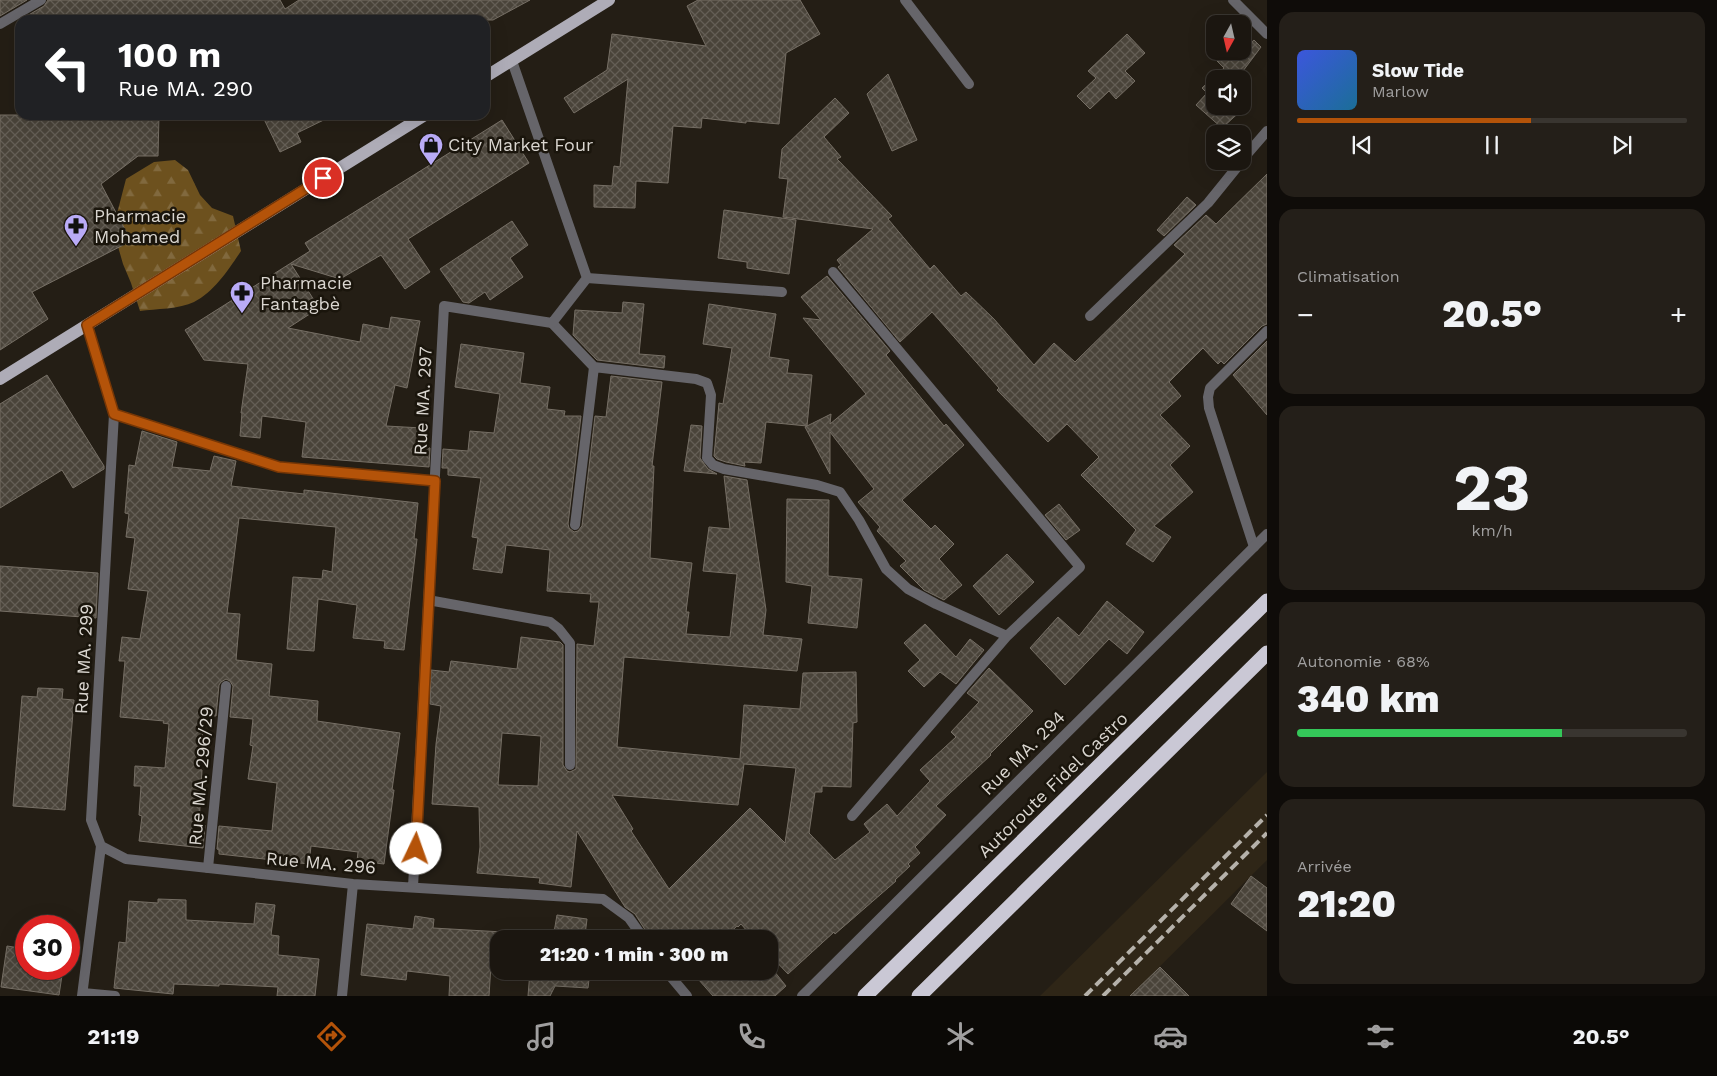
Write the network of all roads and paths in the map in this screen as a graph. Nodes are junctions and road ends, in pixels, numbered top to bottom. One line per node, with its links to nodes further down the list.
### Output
1 (41, 0): 5 (street)
2 (609, 0): 9 (main road)
3 (905, 0): 11 (street)
4 (1233, 0): 8 (street)
5 (15, 15)
6 (15, 15): 7 (street)
7 (0, 24)
8 (1267, 34)
9 (512, 61): 10 (main road); 17 (street)
10 (490, 75)
11 (969, 84)
12 (417, 120): 21 (main road)
13 (1267, 131): 14 (street)
14 (1251, 150)
15 (1235, 170): 19 (street)
16 (833, 272): 32 (street)
17 (587, 278): 18 (street); 20 (street)
18 (782, 292)
19 (1090, 316)
20 (552, 323): 23 (street); 26 (street, Rue MA. 297)
21 (87, 325): 24 (main road); 25 (street, Rue MA. 299)
22 (1267, 331): 29 (street)
23 (594, 367): 27 (street); 32 (street)
24 (0, 379)
25 (114, 414): 26 (street); 37 (street, Rue MA. 299)
26 (435, 481): 30 (street, Rue MA. 297)
27 (576, 525)
28 (1267, 534): 29 (street, Rue MA. 294)
29 (1254, 547): 47 (street, Rue MA. 294)
30 (428, 600): 35 (street); 40 (street, Rue MA. 297)
31 (1267, 601): 48 (highway, Autoroute Fidel Castro)
32 (1006, 636): 36 (street)
33 (1267, 653): 49 (highway)
34 (226, 686): 38 (street, Rue MA. 296/29)
35 (570, 765)
36 (852, 816)
37 (101, 846): 38 (street, Rue MA. 296); 43 (street, Rue MA. 299)
38 (208, 868): 39 (street, Rue MA. 296)
39 (352, 884): 40 (street, Rue MA. 296); 45 (street)
40 (414, 887): 41 (street, Rue MA. 296)
41 (638, 930)
42 (674, 980): 46 (street)
43 (83, 995): 44 (street)
44 (115, 996)
45 (342, 996)
46 (687, 996)
47 (802, 996)
48 (865, 996)
49 (919, 996)

